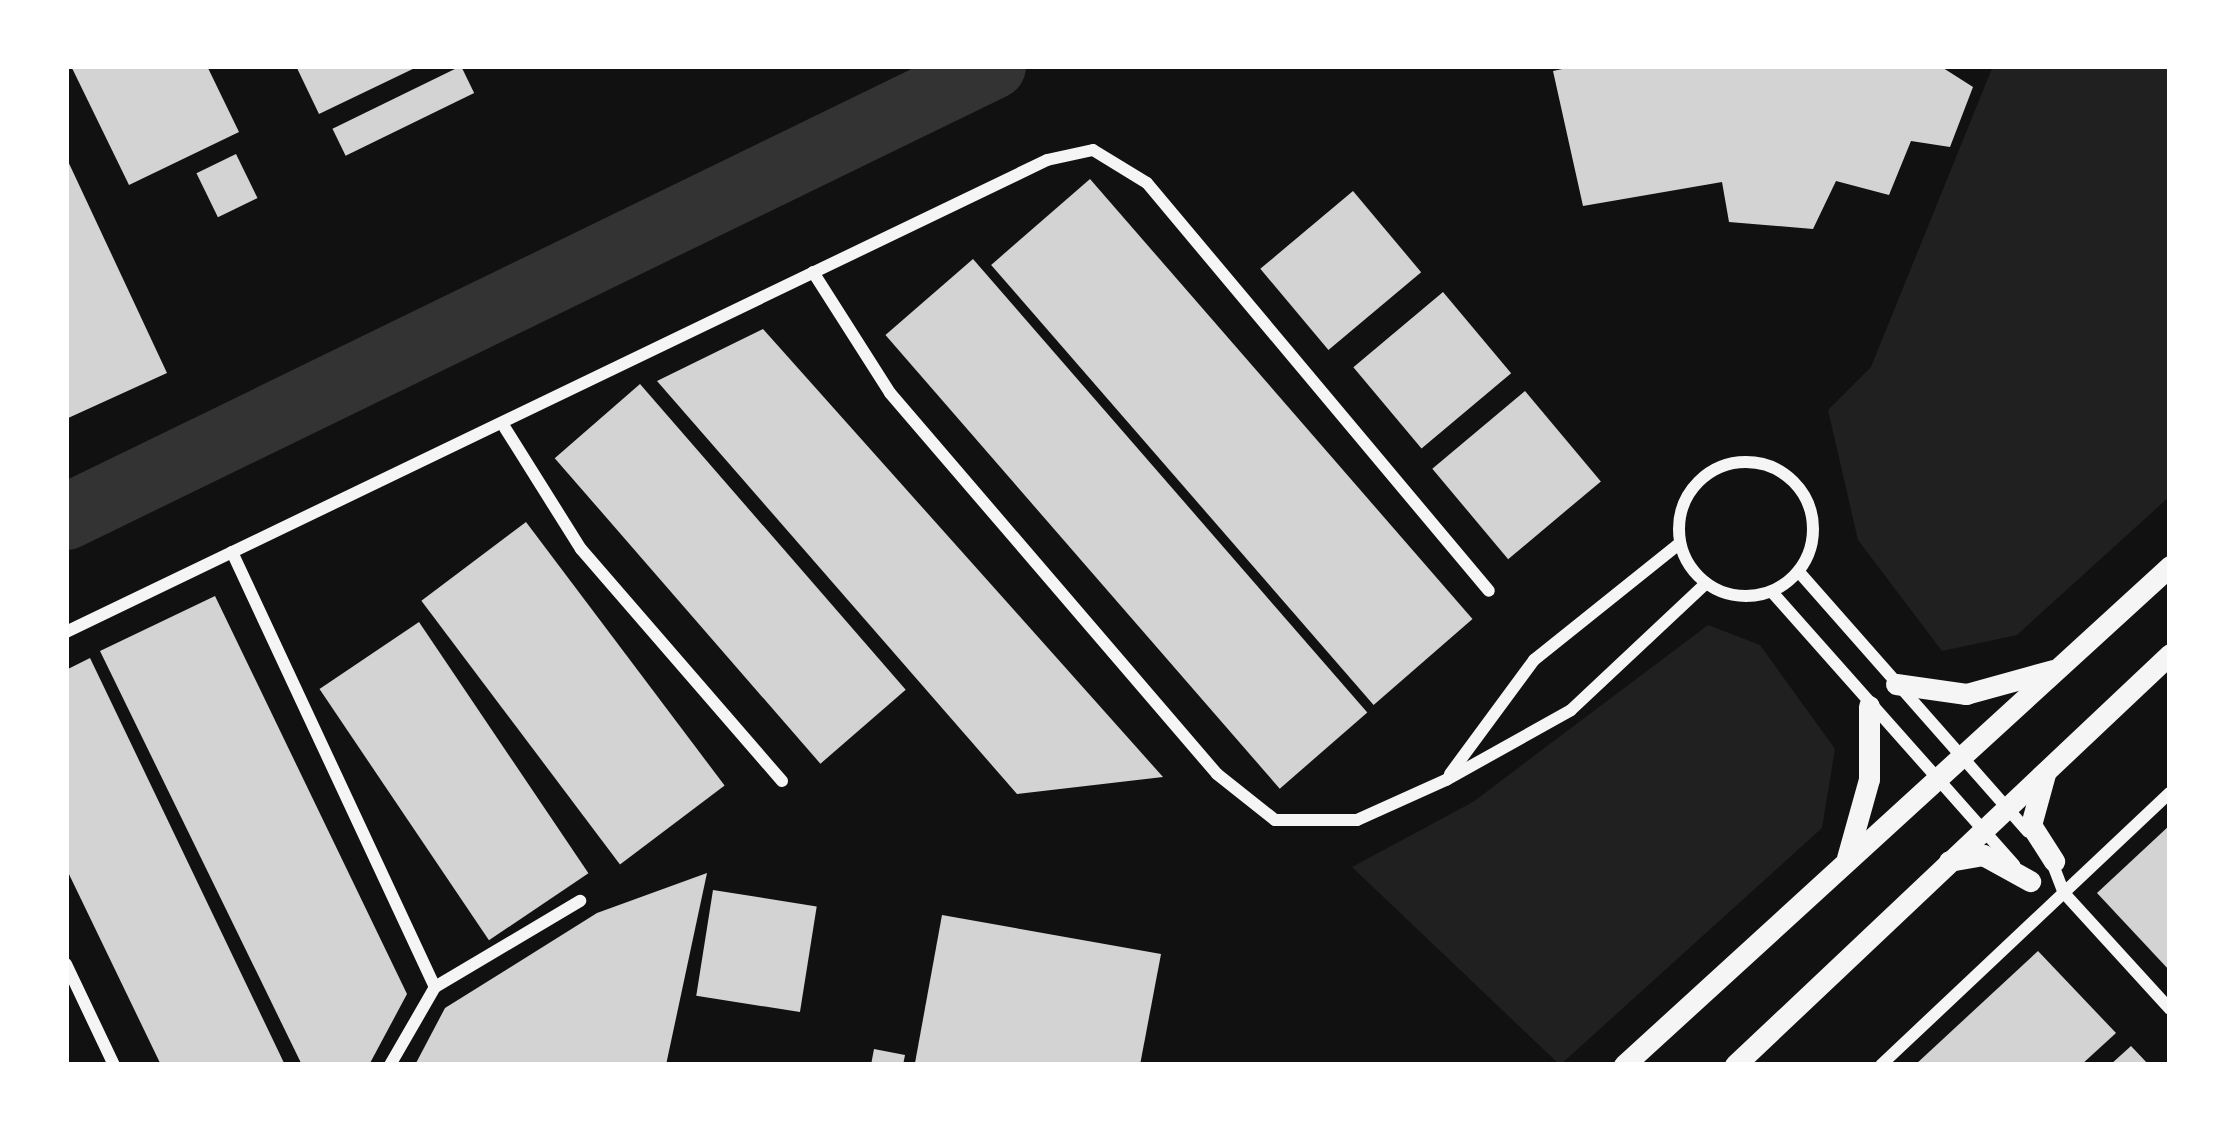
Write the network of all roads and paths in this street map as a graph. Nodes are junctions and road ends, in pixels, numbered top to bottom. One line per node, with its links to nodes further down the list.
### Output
1 (812, 272): 2 (street); 8 (street); 17 (street)
2 (505, 428): 4 (street); 18 (street)
3 (1679, 544): 6 (street); 7 (street); 17 (street)
4 (232, 552): 10 (street); 30 (street)
5 (2170, 566): 12 (street)
6 (1799, 572): 9 (street); 13 (street)
7 (1705, 584): 9 (street); 17 (street)
8 (1489, 591)
9 (1772, 592): 14 (street)
10 (66, 632)
11 (2170, 654): 15 (street)
12 (2061, 668): 13 (street); 16 (street)
13 (1896, 684): 16 (street)
14 (1869, 706): 19 (street); 24 (street)
15 (2054, 758): 21 (street); 23 (street)
16 (1960, 759): 19 (street); 21 (street)
17 (1446, 780)
18 (782, 781)
19 (1934, 784): 22 (street); 24 (street)
20 (2170, 793): 27 (street)
21 (2003, 804): 22 (street); 23 (street)
22 (1977, 829): 25 (street); 26 (street)
23 (2054, 861): 27 (street)
24 (1845, 864): 34 (street)
25 (1934, 870): 26 (street); 35 (street)
26 (2030, 881): 27 (street)
27 (2064, 893): 31 (street); 36 (street)
28 (580, 901): 30 (street)
29 (66, 964): 32 (street)
30 (435, 987): 33 (street)
31 (2170, 1009)
32 (114, 1065)
33 (390, 1065)
34 (1624, 1065)
35 (1735, 1065)
36 (1880, 1065)

